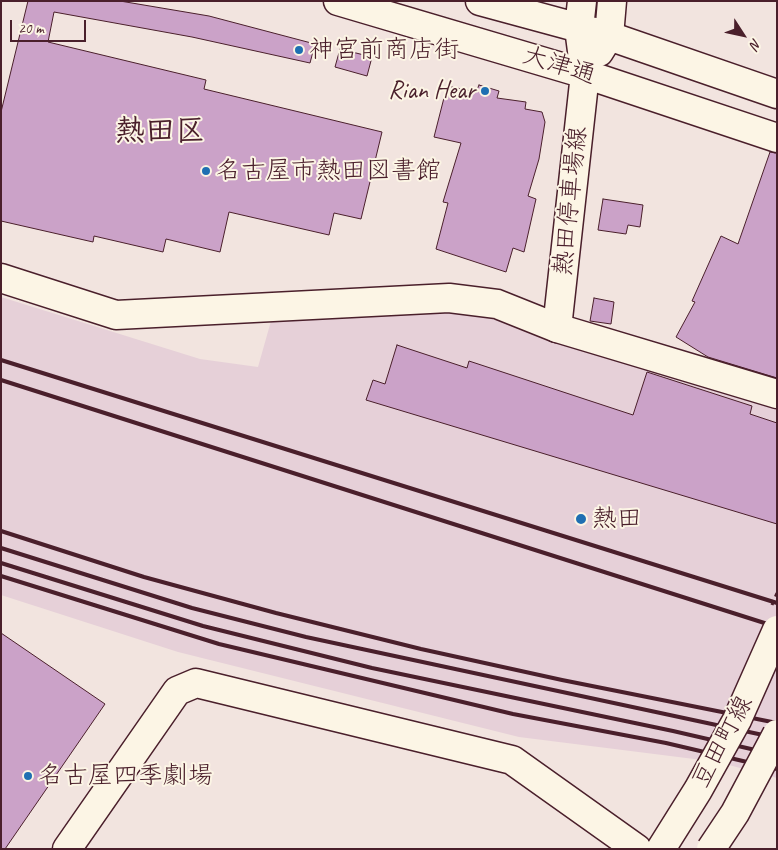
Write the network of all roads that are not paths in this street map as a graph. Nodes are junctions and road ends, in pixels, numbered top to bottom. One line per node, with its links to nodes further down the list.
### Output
1 (338, 1): 6 (street, 大津通)
2 (480, 1): 4 (street, 大津通)
3 (612, 1): 5 (street, 熱田停車場線)
4 (580, 14): 5 (street, 大津通); 6 (street, 熱田停車場線)
5 (608, 36): 6 (street, 熱田停車場線); 7 (street, 大津通)
6 (585, 74): 8 (street, 大津通); 10 (street, 熱田停車場線)
7 (777, 94)
8 (777, 138)
9 (1, 278): 10 (street)
10 (557, 328): 11 (street)
11 (777, 394)
12 (777, 630): 16 (street, 豆田町線, bridge)
13 (777, 734): 17 (street, 豆田町線, bridge)
14 (623, 845): 15 (street)
15 (67, 849)
16 (661, 849)
17 (711, 849)

